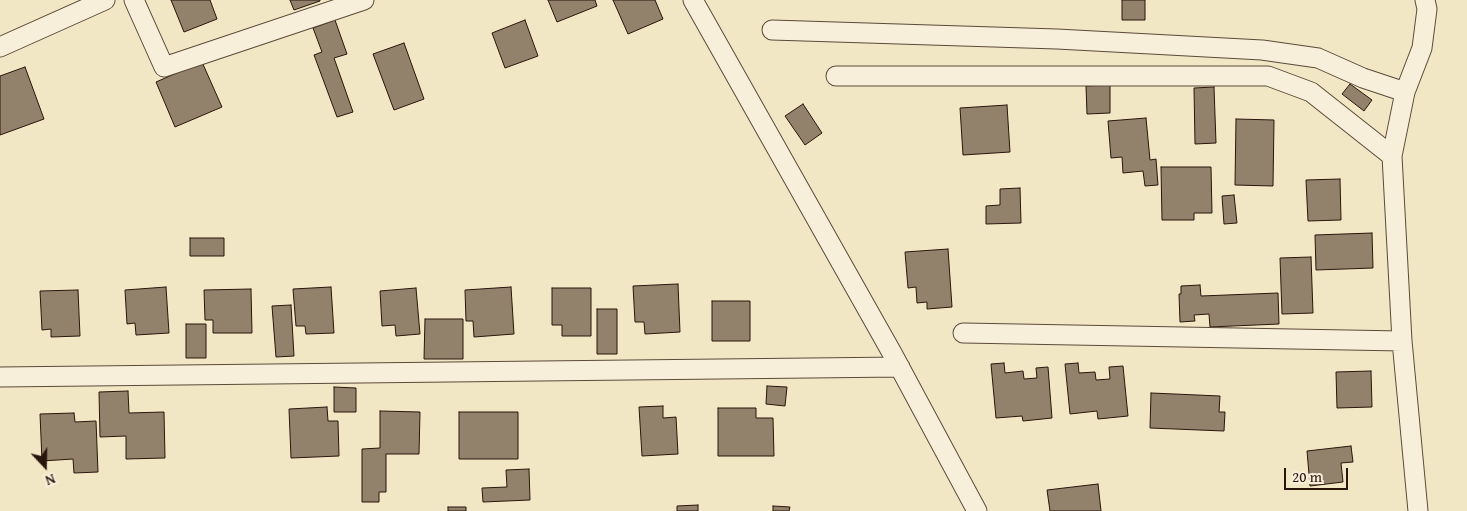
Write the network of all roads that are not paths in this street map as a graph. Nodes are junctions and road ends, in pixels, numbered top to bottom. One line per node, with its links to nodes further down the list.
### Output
1 (105, 0): 7 (street)
2 (134, 0): 3 (street)
3 (364, 0)
4 (693, 0): 13 (street)
5 (1425, 0): 9 (street)
6 (772, 30): 9 (street)
7 (0, 47)
8 (836, 76): 10 (street)
9 (1405, 92): 10 (street)
10 (1392, 156): 12 (street)
11 (963, 334): 12 (street)
12 (1402, 341): 16 (street)
13 (900, 367): 14 (street); 15 (street)
14 (0, 377)
15 (977, 511)
16 (1418, 511)

